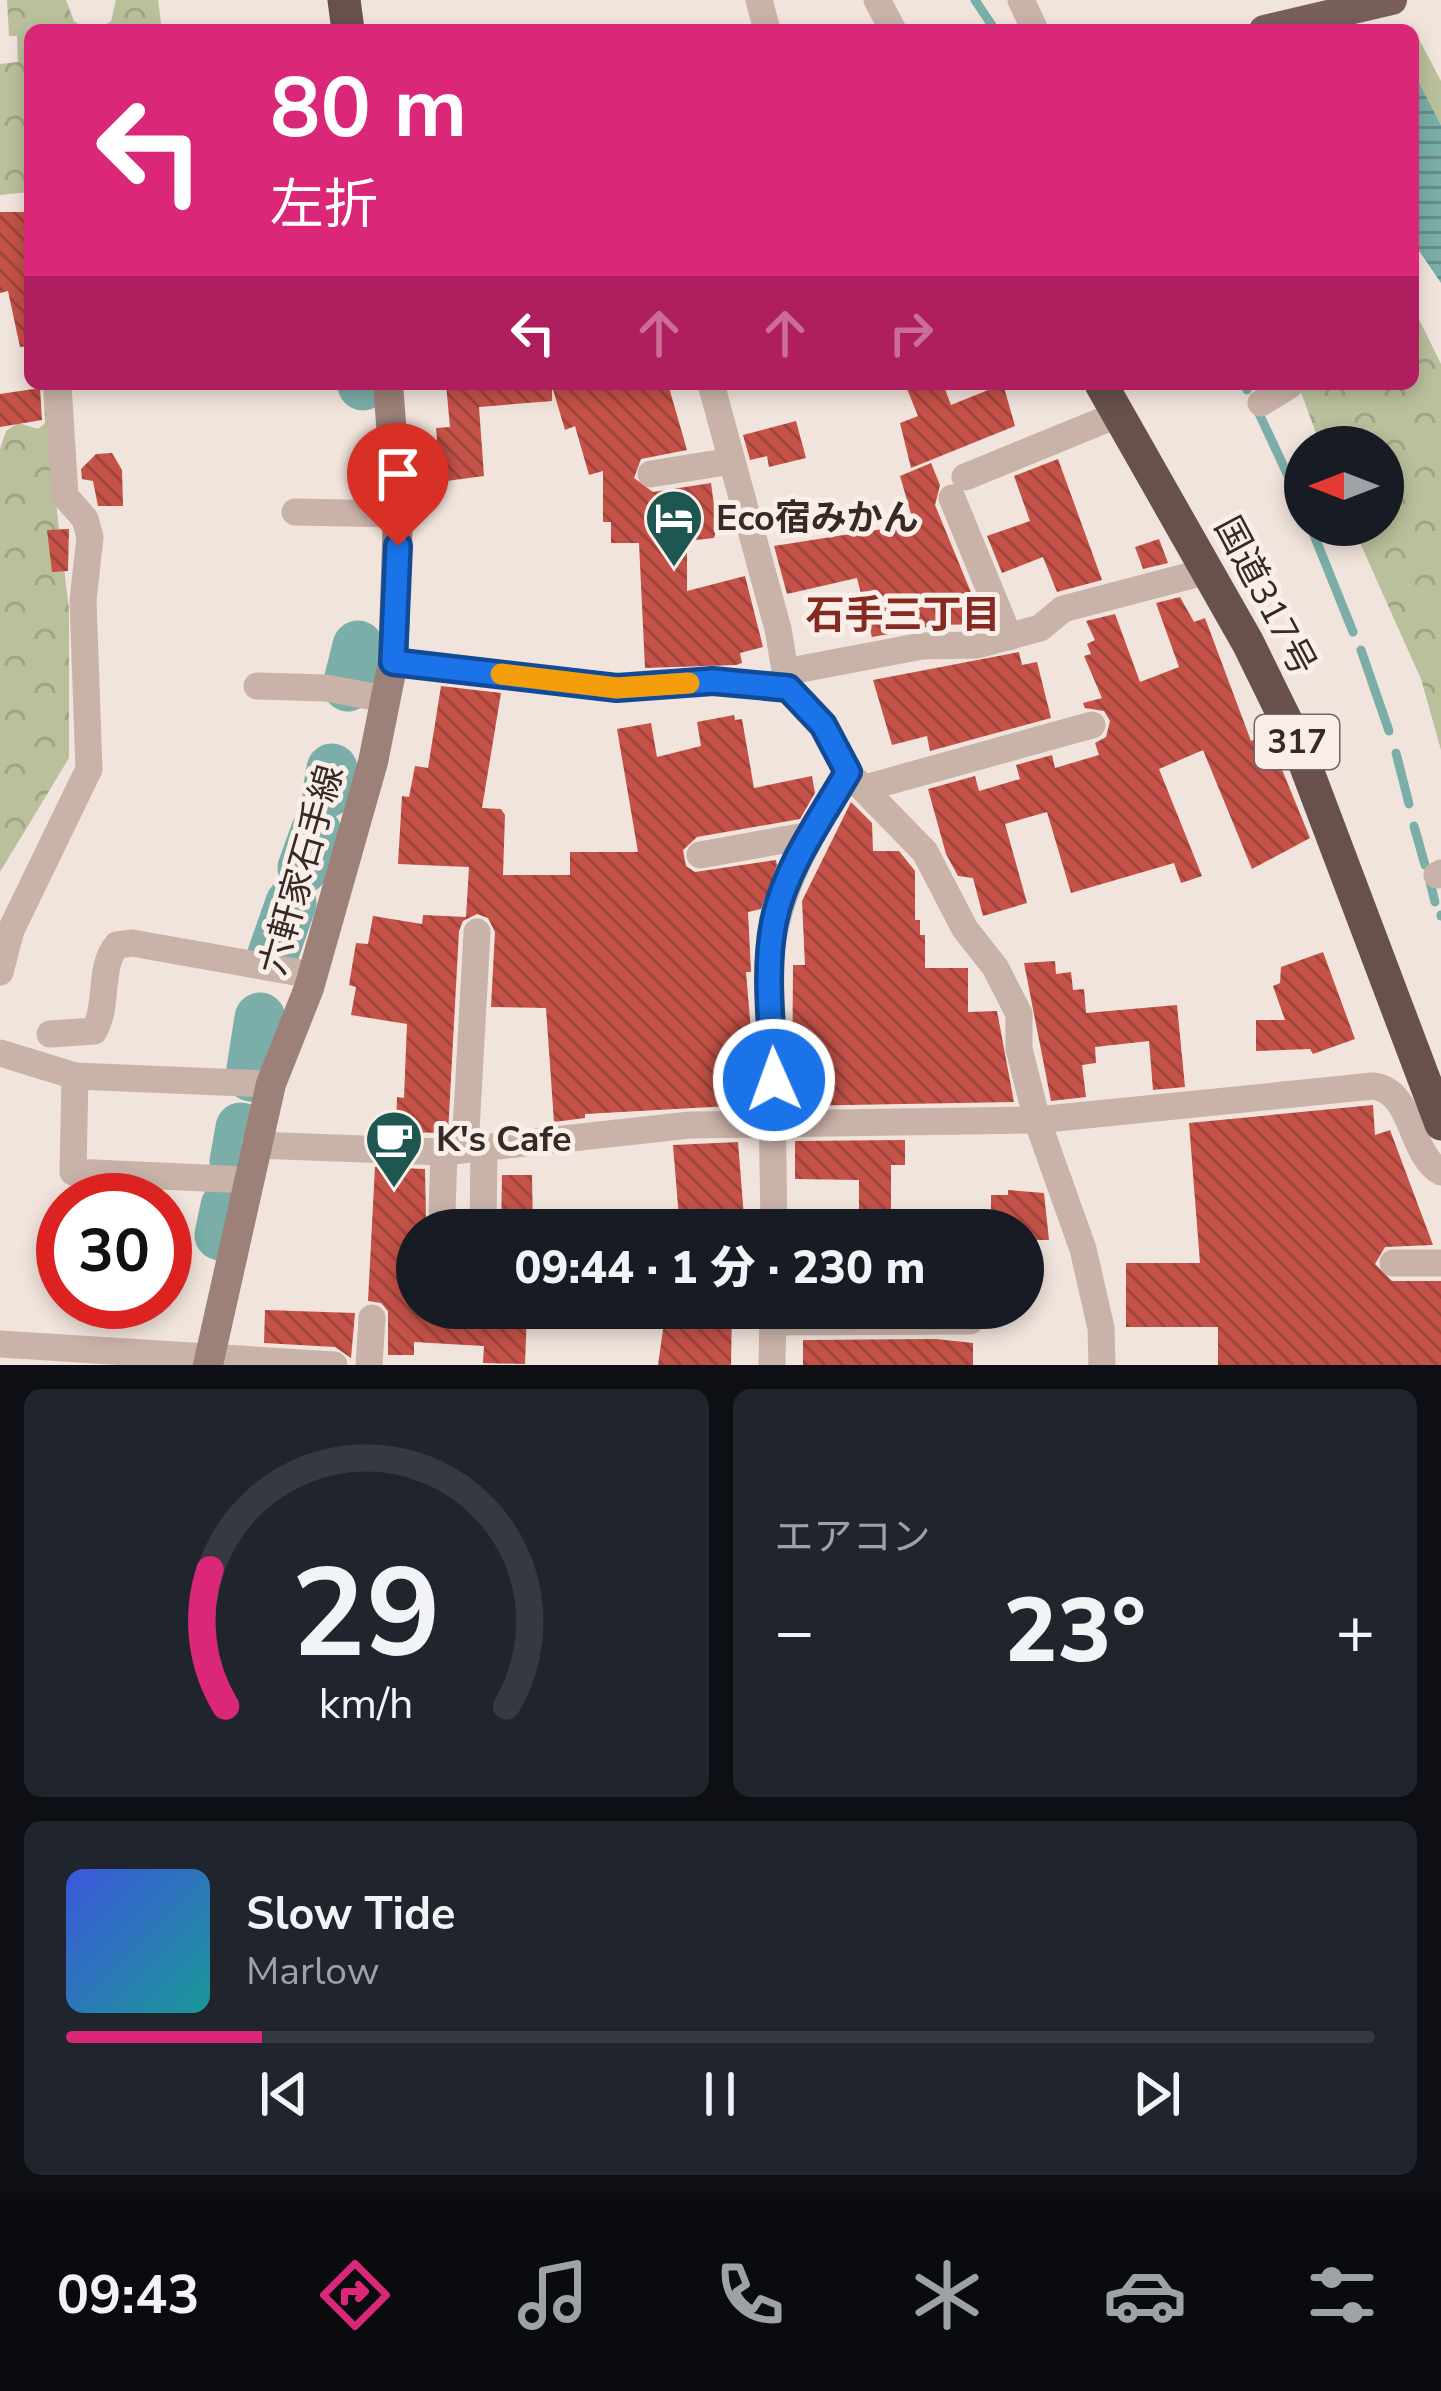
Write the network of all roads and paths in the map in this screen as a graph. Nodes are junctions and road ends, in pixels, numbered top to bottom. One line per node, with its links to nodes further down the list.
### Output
1 (1393, 0): 2 (main road)
2 (1290, 24)
3 (58, 390): 25 (street)
4 (388, 390): 13 (main road, 六軒家石手線)
5 (712, 390): 10 (street)
6 (1104, 390): 9 (highway, 国道317号 / 317)
7 (1283, 390): 8 (street)
8 (1261, 403)
9 (1119, 413): 14 (highway, 国道317号 / 317); 15 (street)
10 (731, 461): 11 (street); 17 (street)
11 (651, 474)
12 (295, 512): 13 (street)
13 (398, 514): 16 (main road, 六軒家石手線)
14 (1208, 571): 15 (street); 33 (highway, 国道317号 / 317)
15 (1009, 637): 17 (street)
16 (393, 662): 17 (street); 19 (main road, 六軒家石手線)
17 (787, 680): 21 (street)
18 (257, 686): 19 (street)
19 (385, 699): 26 (main road, 六軒家石手線)
20 (1092, 725): 21 (street)
21 (856, 780): 22 (street); 31 (street)
22 (812, 835): 23 (street); 32 (street)
23 (700, 855)
24 (477, 932): 35 (street)
25 (0, 972)
26 (312, 974): 27 (street); 30 (main road, 六軒家石手線)
27 (50, 1034)
28 (0, 1053): 29 (street)
29 (75, 1076): 30 (street); 37 (street)
30 (271, 1084): 34 (main road, 六軒家石手線)
31 (1036, 1120): 32 (street); 36 (street); 50 (street)
32 (776, 1121): 35 (street); 40 (street)
33 (1441, 1124)
34 (255, 1145): 35 (street); 37 (main road, 六軒家石手線)
35 (464, 1149): 38 (street); 39 (street)
36 (1441, 1172)
37 (248, 1180): 46 (main road, 六軒家石手線)
38 (443, 1209)
39 (478, 1209)
40 (774, 1209)
41 (1393, 1263): 42 (street)
42 (1441, 1263)
43 (372, 1318): 48 (street)
44 (773, 1329): 49 (street)
45 (0, 1344): 46 (street)
46 (208, 1363): 47 (street)
47 (334, 1365)
48 (369, 1365)
49 (772, 1365)
50 (1102, 1365)

